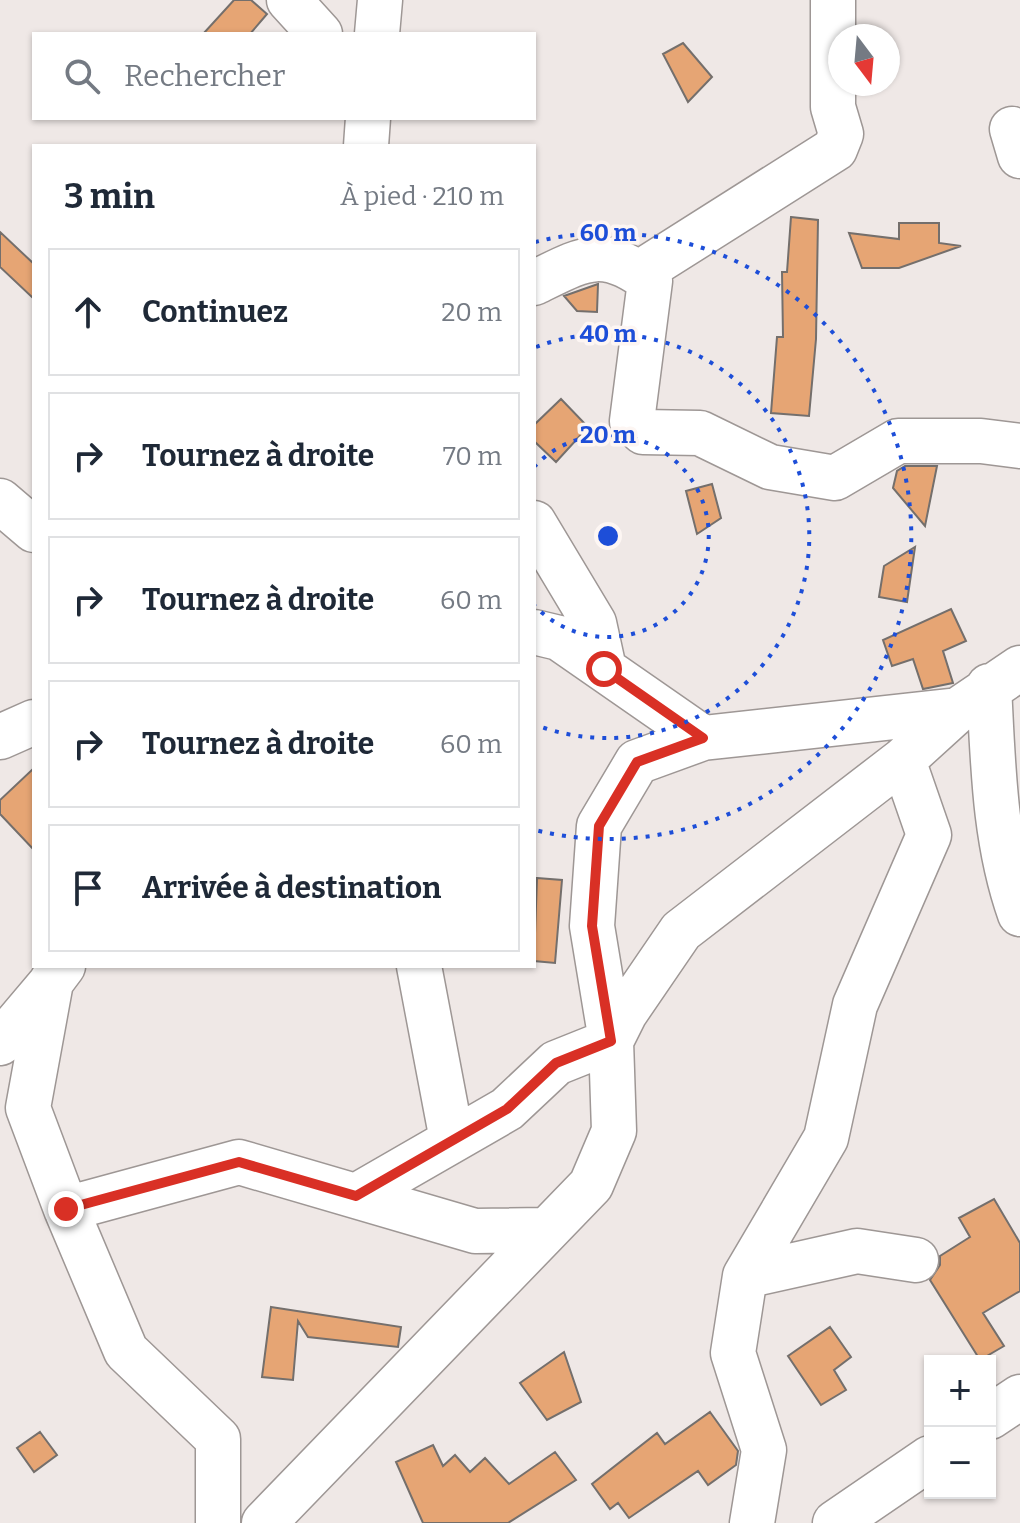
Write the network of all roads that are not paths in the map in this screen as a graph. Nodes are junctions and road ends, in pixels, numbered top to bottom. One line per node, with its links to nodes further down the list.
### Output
1 (289, 0): 4 (street)
2 (380, 0): 5 (street)
3 (833, 0): 8 (street)
4 (318, 32)
5 (377, 32)
6 (368, 120): 7 (street)
7 (366, 144)
8 (639, 273): 9 (street); 10 (street)
9 (536, 282)
10 (1020, 446)
11 (0, 501): 13 (street)
12 (536, 526): 15 (street)
13 (32, 528)
14 (536, 632): 15 (street)
15 (604, 669): 19 (street)
16 (989, 688): 19 (street); 20 (street); 21 (street)
17 (32, 723): 18 (street)
18 (0, 737)
19 (703, 738): 24 (street)
20 (903, 760): 24 (street); 31 (street)
21 (1020, 914)
22 (419, 968): 26 (street)
23 (57, 974): 25 (street); 28 (street)
24 (611, 1041): 26 (street); 29 (street)
25 (0, 1043)
26 (452, 1140): 27 (street)
27 (356, 1196): 28 (street); 29 (street)
28 (66, 1209): 35 (street)
29 (547, 1230): 36 (street)
30 (916, 1260): 31 (street)
31 (745, 1276): 37 (street)
32 (1020, 1397): 33 (street)
33 (996, 1413)
34 (924, 1462): 38 (street)
35 (218, 1523)
36 (264, 1523)
37 (752, 1523)
38 (835, 1523)

